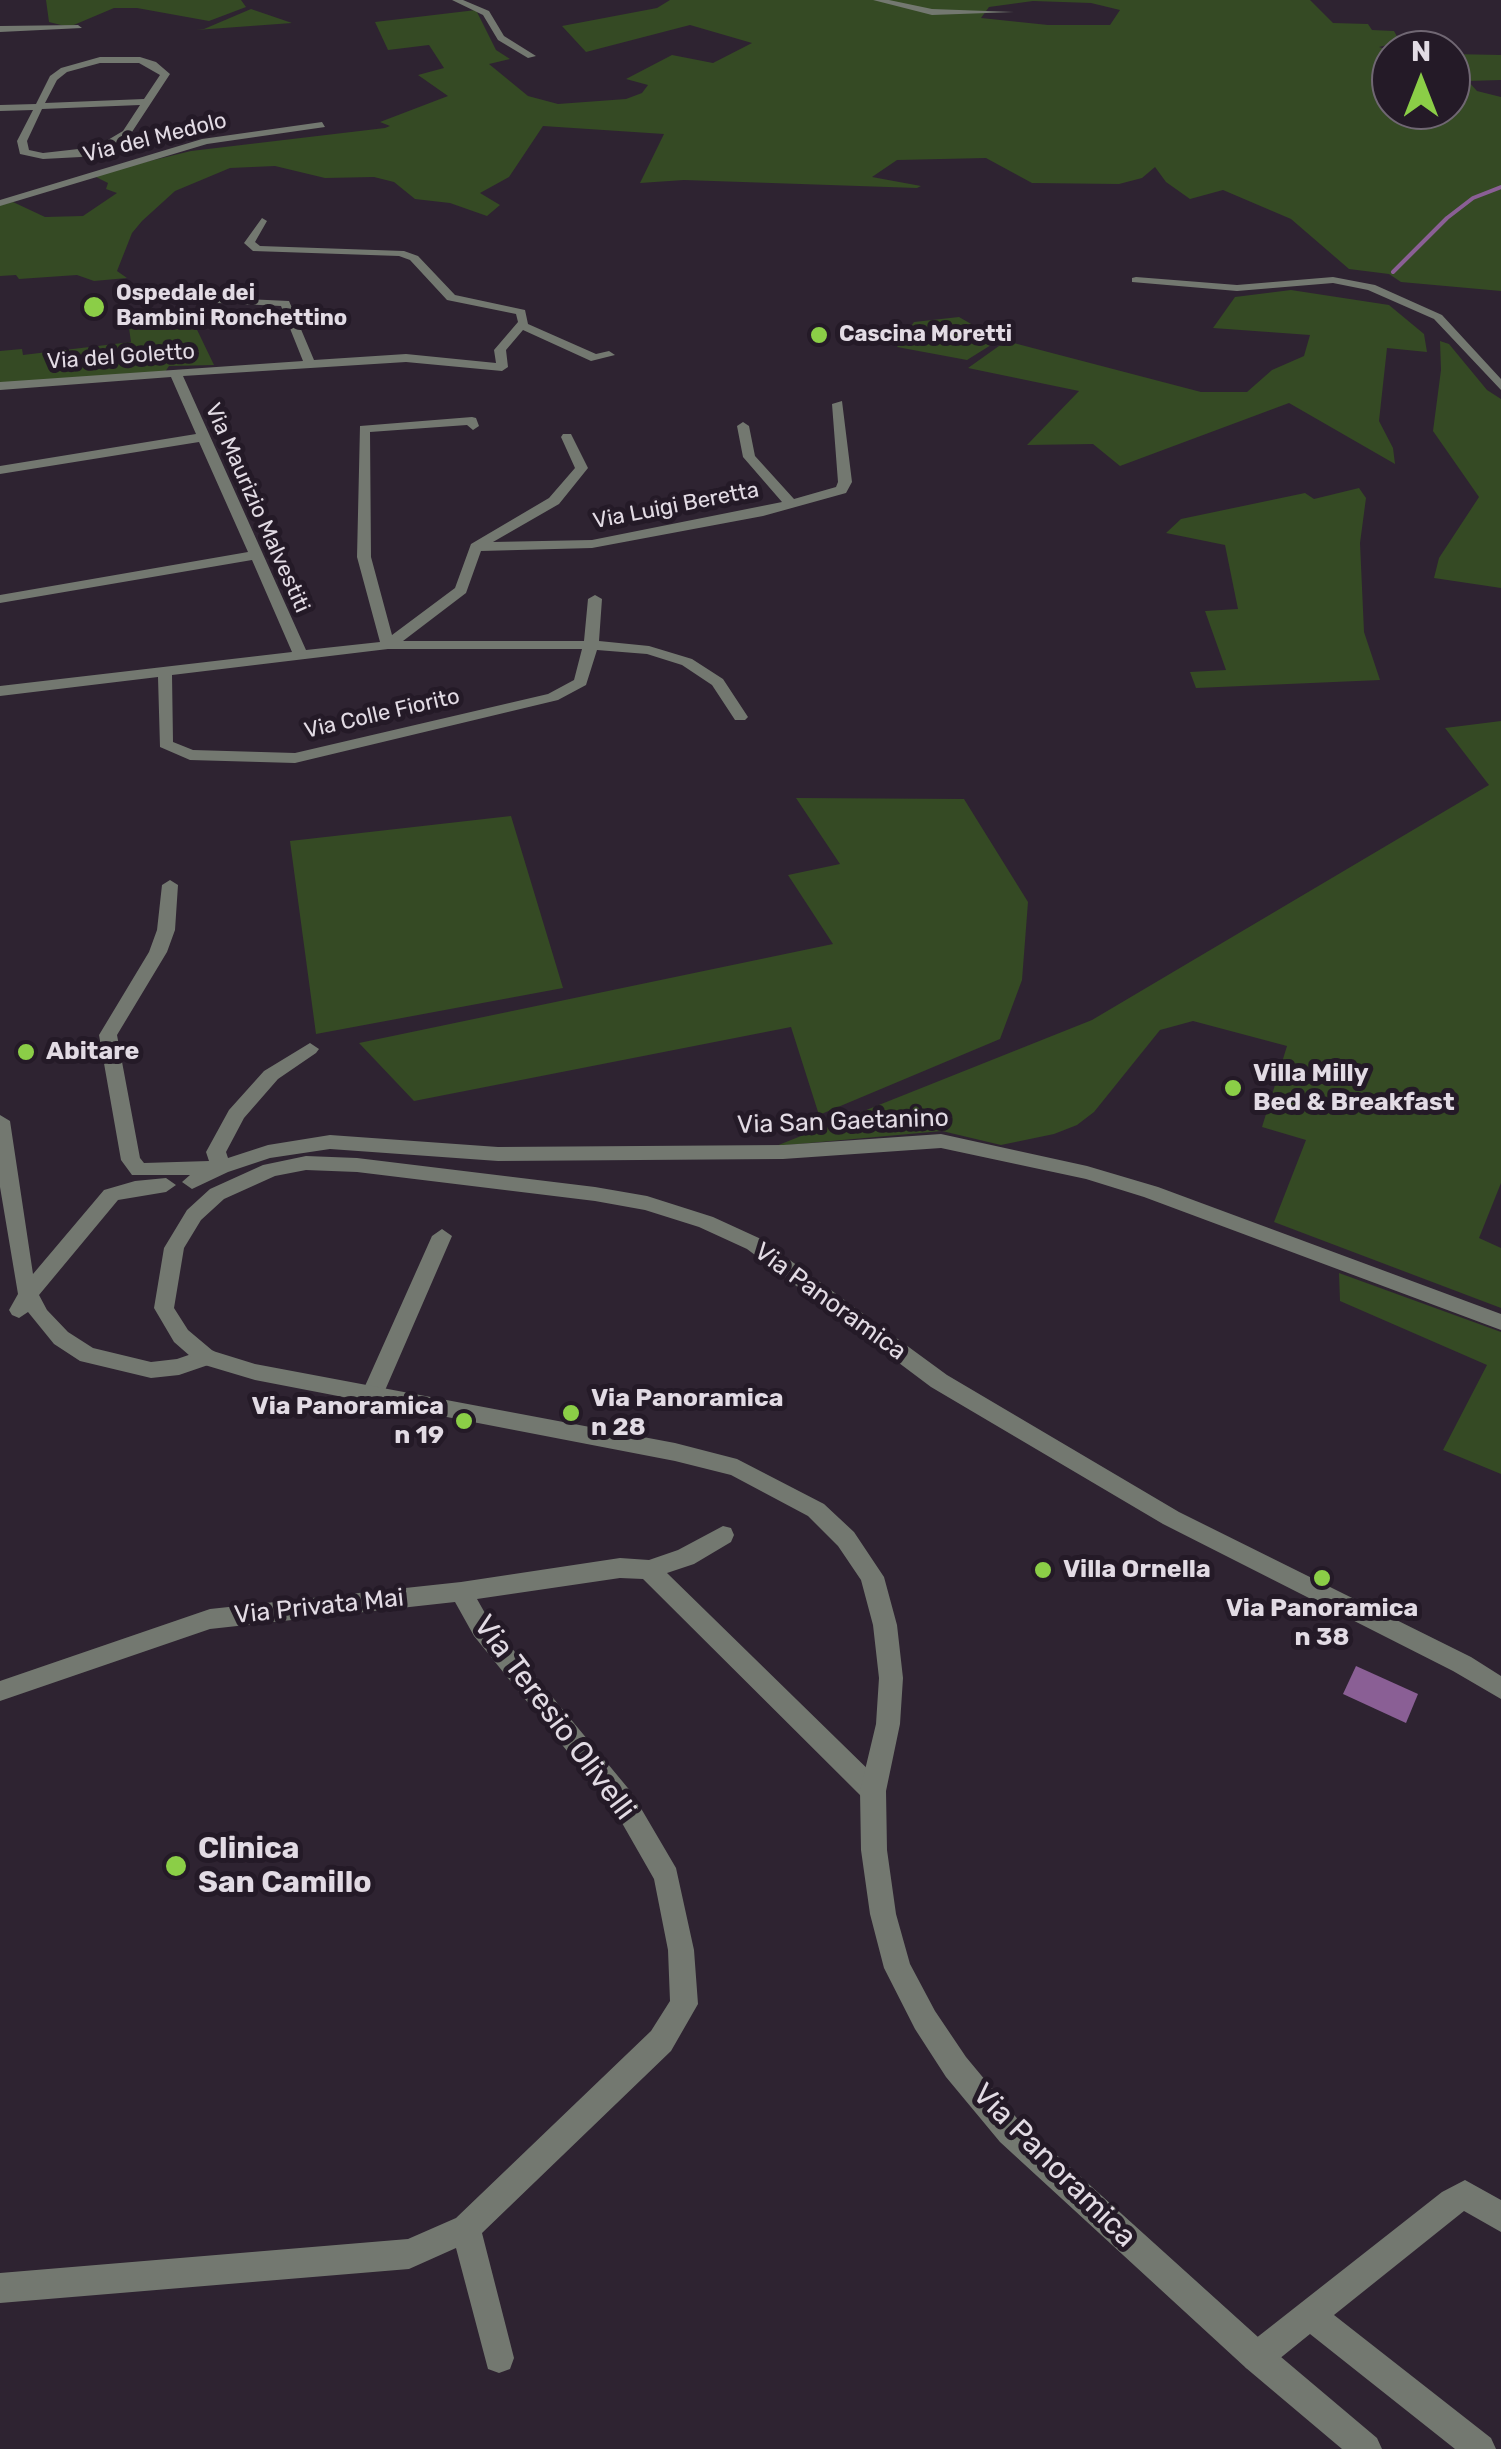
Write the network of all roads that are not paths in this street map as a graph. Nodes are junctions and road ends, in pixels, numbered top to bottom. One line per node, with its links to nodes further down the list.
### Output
1 (456, 0): 6 (street)
2 (876, 0): 3 (street)
3 (1010, 12)
4 (78, 28): 5 (street)
5 (0, 30)
6 (531, 56)
7 (147, 102): 8 (street); 8 (street); 8 (street)
8 (42, 105): 9 (street)
9 (0, 108)
10 (322, 125): 11 (street, Via del Medolo)
11 (0, 203)
12 (262, 221): 17 (street)
13 (1136, 280): 15 (street)
14 (1400, 286): 15 (street)
15 (1377, 289): 24 (street)
16 (202, 300): 20 (street)
17 (522, 324): 18 (street); 19 (street)
18 (609, 355)
19 (498, 357): 20 (street, Via del Goletto); 21 (street, Via del Goletto)
20 (310, 362): 21 (street, Via del Goletto)
21 (245, 368): 22 (street, Via del Goletto)
22 (176, 375): 23 (street, Via del Goletto); 28 (street, Via Maurizio Malvestiti)
23 (0, 386)
24 (1501, 386)
25 (838, 404): 31 (street)
26 (472, 426): 36 (street)
27 (743, 426): 31 (street, Via Luigi Beretta)
28 (204, 437): 30 (street); 33 (street, Via Maurizio Malvestiti)
29 (567, 437): 32 (street)
30 (0, 470)
31 (790, 503): 32 (street, Via Luigi Beretta)
32 (476, 548): 36 (street)
33 (256, 555): 34 (street); 38 (street, Via Maurizio Malvestiti)
34 (0, 599)
35 (595, 599): 37 (street, Via Colle Fiorito)
36 (388, 645): 37 (street, Via Colle Fiorito); 38 (street, Via Colle Fiorito)
37 (590, 645): 39 (street, Via Colle Fiorito); 41 (street, Via Colle Fiorito)
38 (302, 657): 39 (street, Via Colle Fiorito)
39 (165, 670): 40 (street, Via Colle Fiorito)
40 (0, 691)
41 (740, 717)
42 (170, 885): 45 (street, Via San Gaetanino)
43 (310, 1049): 45 (street)
44 (0, 1121): 50 (street)
45 (222, 1167): 46 (street, Via San Gaetanino); 48 (street); 51 (street, Via San Gaetanino)
46 (192, 1182)
47 (166, 1185): 50 (street)
48 (217, 1194): 52 (street, Via Panoramica); 57 (street, Via Panoramica)
49 (442, 1236): 53 (street)
50 (24, 1301): 52 (street)
51 (1501, 1322)
52 (206, 1357): 53 (street, Via Panoramica)
53 (372, 1395): 59 (street, Via Panoramica)
54 (723, 1534): 55 (street, Via Privata Mai)
55 (648, 1570): 56 (street, Via Privata Mai); 59 (street)
56 (460, 1592): 58 (street, Via Privata Mai); 61 (street, Via Teresio Olivelli)
57 (1501, 1689)
58 (0, 1691)
59 (873, 1791): 64 (street, Via Panoramica)
60 (1501, 2217): 63 (street)
61 (466, 2228): 62 (street, Via Teresio Olivelli); 65 (street)
62 (0, 2288)
63 (1308, 2314): 64 (street); 67 (street)
64 (1257, 2357): 66 (street, Via Panoramica)
65 (499, 2358)
66 (1366, 2449)
67 (1480, 2449)

